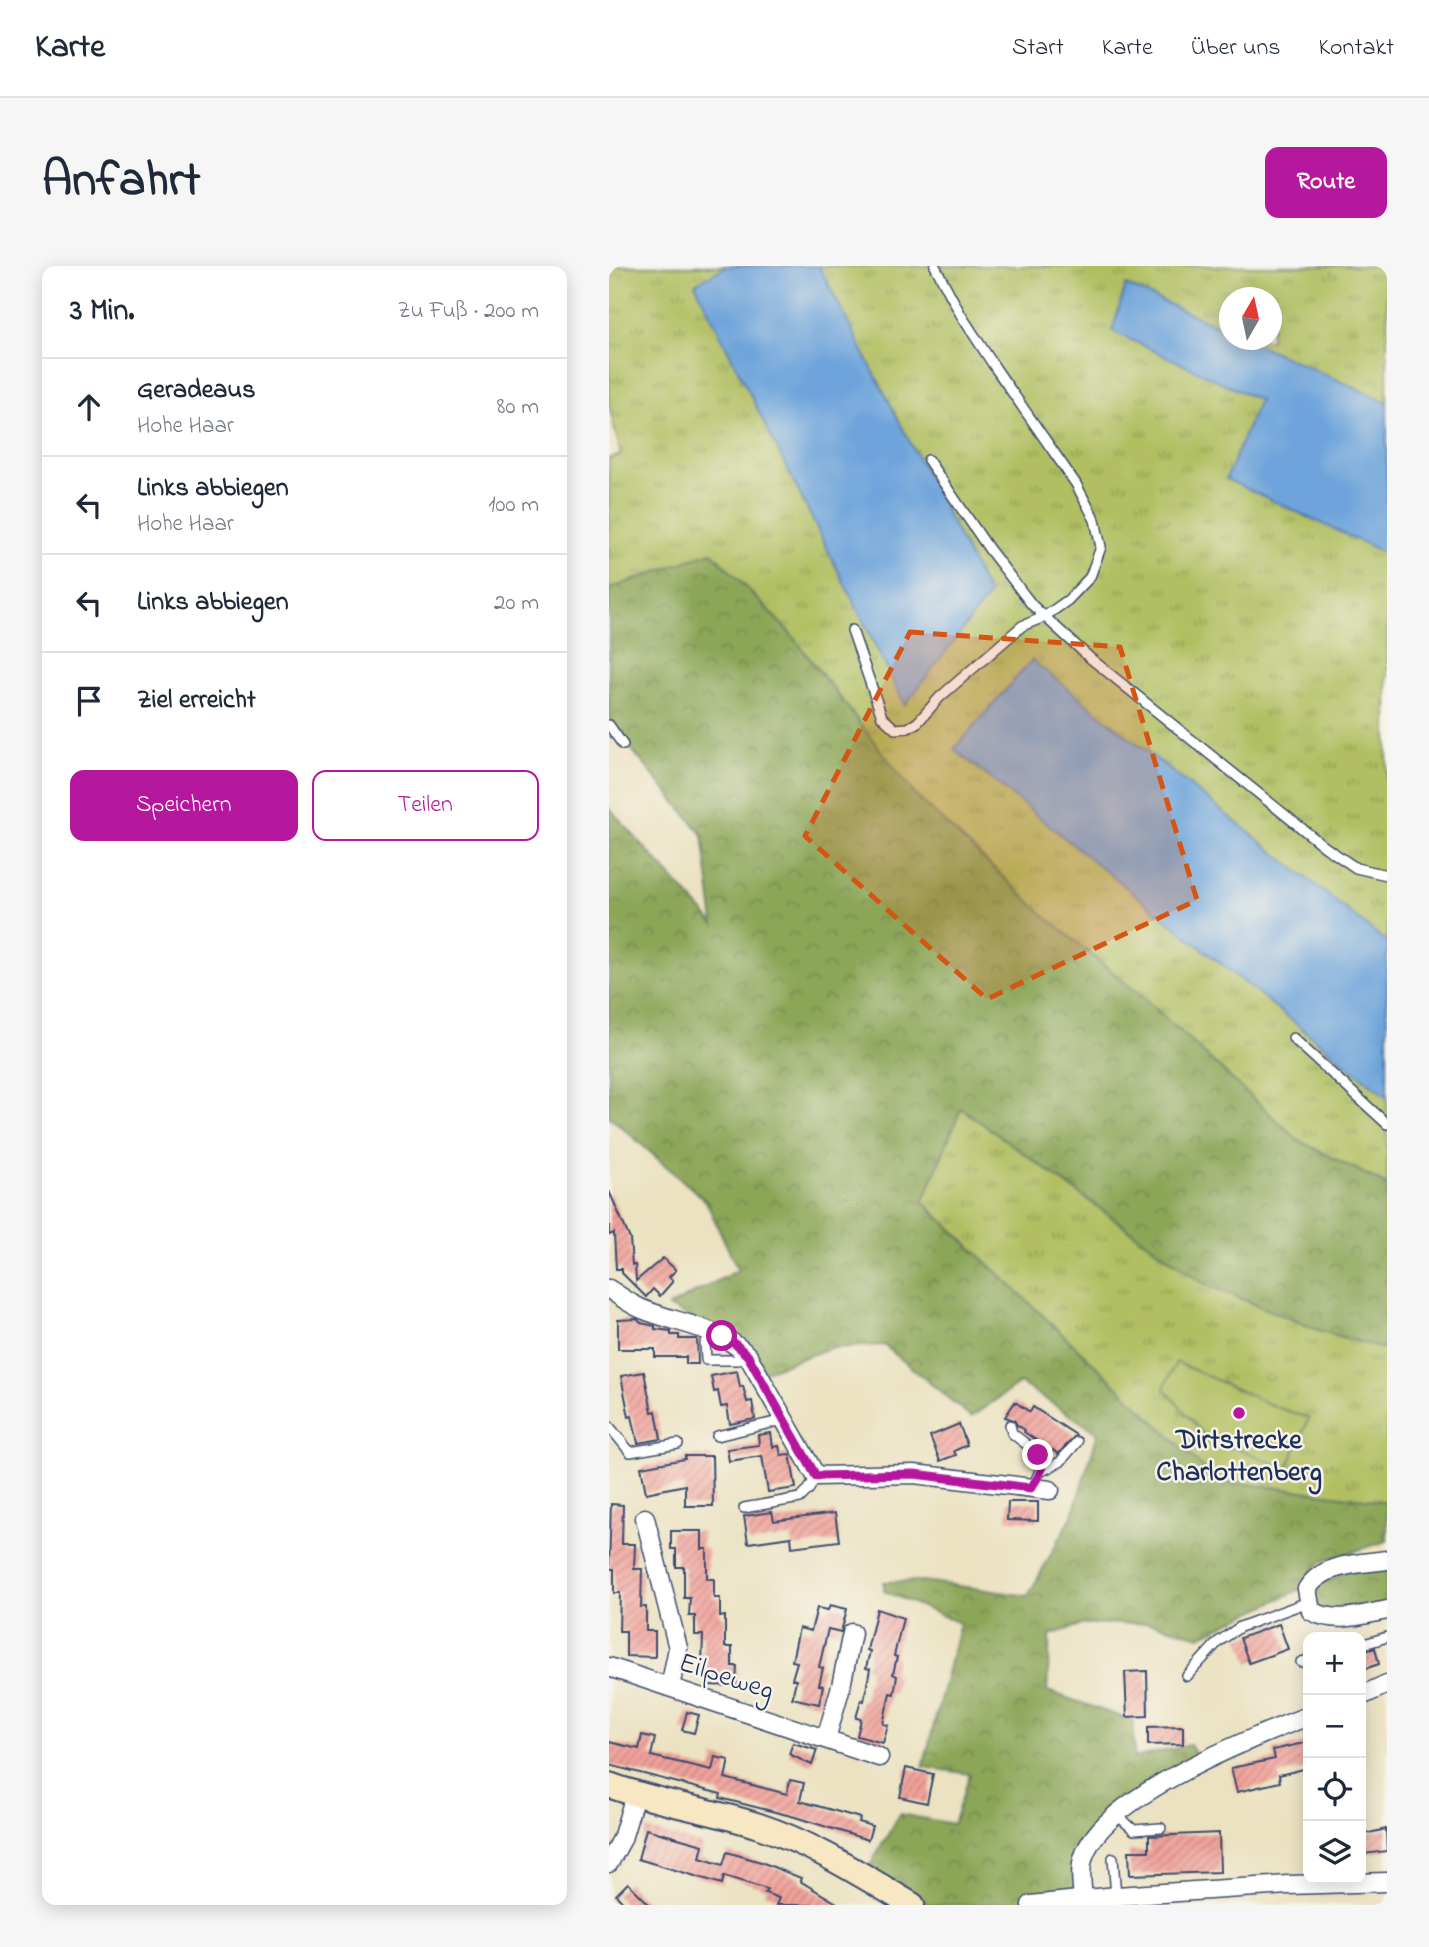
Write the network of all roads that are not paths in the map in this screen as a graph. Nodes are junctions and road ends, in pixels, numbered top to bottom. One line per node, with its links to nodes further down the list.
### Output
1 (935, 266): 3 (lane)
2 (928, 460): 3 (lane)
3 (1045, 617): 4 (lane); 7 (lane)
4 (852, 630)
5 (609, 725): 6 (lane)
6 (623, 745)
7 (1387, 875)
8 (1293, 1038): 9 (lane)
9 (1387, 1124)
10 (609, 1289): 12 (street)
11 (705, 1343): 12 (lane)
12 (748, 1356): 13 (street)
13 (783, 1420): 16 (lane); 20 (street)
14 (1010, 1425): 19 (lane)
15 (609, 1426): 18 (lane)
16 (717, 1436)
17 (1077, 1442): 19 (lane)
18 (678, 1444)
19 (1042, 1471): 21 (lane)
20 (816, 1476): 21 (street); 23 (lane)
21 (1031, 1488): 22 (street)
22 (1050, 1490)
23 (744, 1508)
24 (645, 1518): 34 (street)
25 (1387, 1560): 26 (street)
26 (1308, 1602): 27 (street); 32 (lane)
27 (1387, 1610)
28 (852, 1633): 37 (street)
29 (1387, 1637): 30 (lane)
30 (1366, 1643)
31 (609, 1667): 34 (street, Eilpeweg)
32 (1187, 1676)
33 (1387, 1684): 35 (street)
34 (670, 1687): 37 (street, Eilpeweg)
35 (1363, 1695)
36 (1303, 1718): 41 (street)
37 (826, 1740): 38 (street, Eilpeweg)
38 (879, 1757)
39 (609, 1785): 40 (main road)
40 (635, 1795): 44 (street); 48 (main road)
41 (1117, 1815): 42 (lane); 47 (street)
42 (1161, 1828)
43 (1113, 1858): 46 (lane)
44 (609, 1863)
45 (1387, 1882): 46 (street)
46 (1116, 1896): 47 (street)
47 (1083, 1899): 49 (street)
48 (912, 1905)
49 (1031, 1905)

